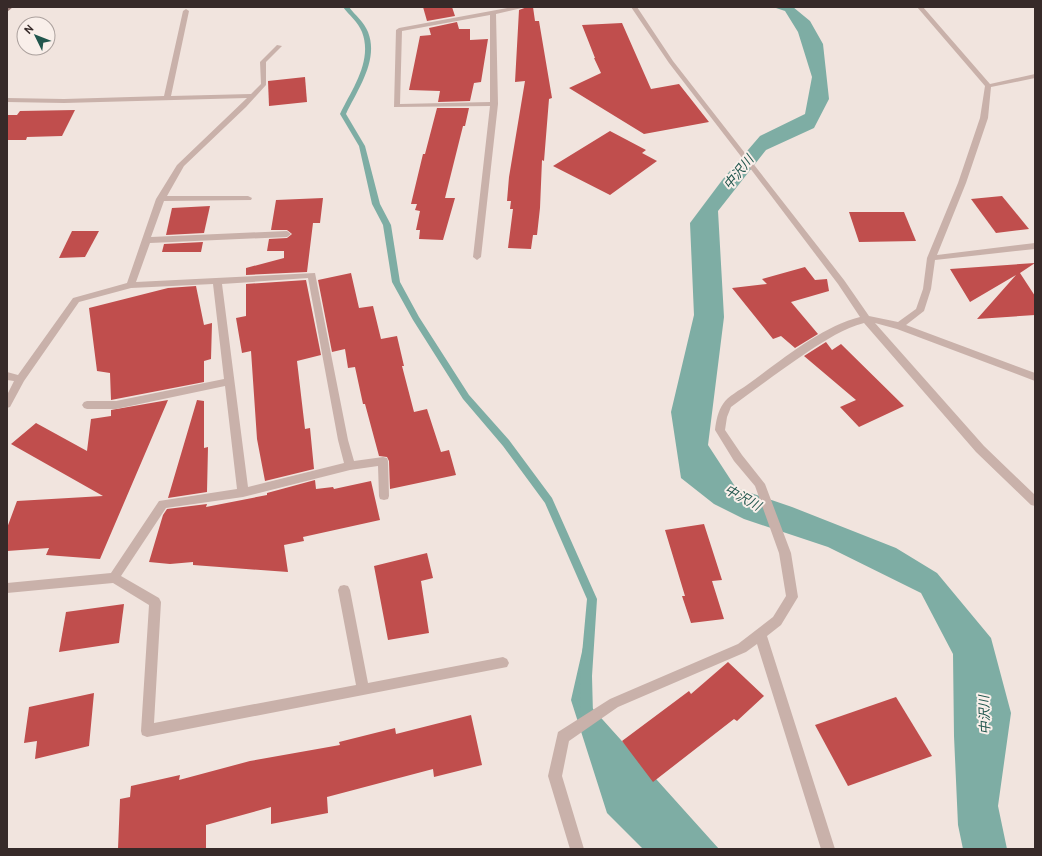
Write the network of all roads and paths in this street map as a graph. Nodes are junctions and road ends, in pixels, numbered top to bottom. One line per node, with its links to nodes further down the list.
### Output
1 (10, 7): 5 (main road)
2 (523, 7): 7 (street)
3 (634, 7): 24 (street)
4 (920, 7): 10 (street)
5 (7, 10)
6 (186, 11): 12 (street)
7 (493, 12): 14 (street); 14 (street)
8 (279, 46): 11 (street)
9 (1035, 76): 10 (street)
10 (988, 86): 21 (street)
11 (252, 96): 12 (street); 16 (street)
12 (167, 98): 13 (street)
13 (7, 100)
14 (494, 104): 20 (street)
15 (248, 198): 16 (street)
16 (160, 199): 18 (street)
17 (287, 234): 18 (street)
18 (146, 240): 23 (street)
19 (1035, 246): 21 (street)
20 (477, 257)
21 (932, 258): 25 (street)
22 (217, 281): 23 (street); 29 (street); 32 (street)
23 (131, 285): 28 (street)
24 (866, 319): 25 (street); 35 (street); 39 (street)
25 (899, 326): 27 (street)
26 (7, 376): 28 (street)
27 (1035, 377)
28 (20, 379): 30 (street)
29 (229, 382): 31 (street); 33 (street)
30 (7, 404)
31 (87, 405)
32 (350, 466): 33 (street); 34 (street)
33 (243, 493): 36 (street)
34 (384, 496)
35 (1035, 502)
36 (114, 578): 37 (street); 41 (street)
37 (7, 588)
38 (344, 590): 41 (street)
39 (760, 634): 42 (street); 43 (street)
40 (503, 663): 41 (street)
41 (363, 690)
42 (577, 849)
43 (828, 849)

